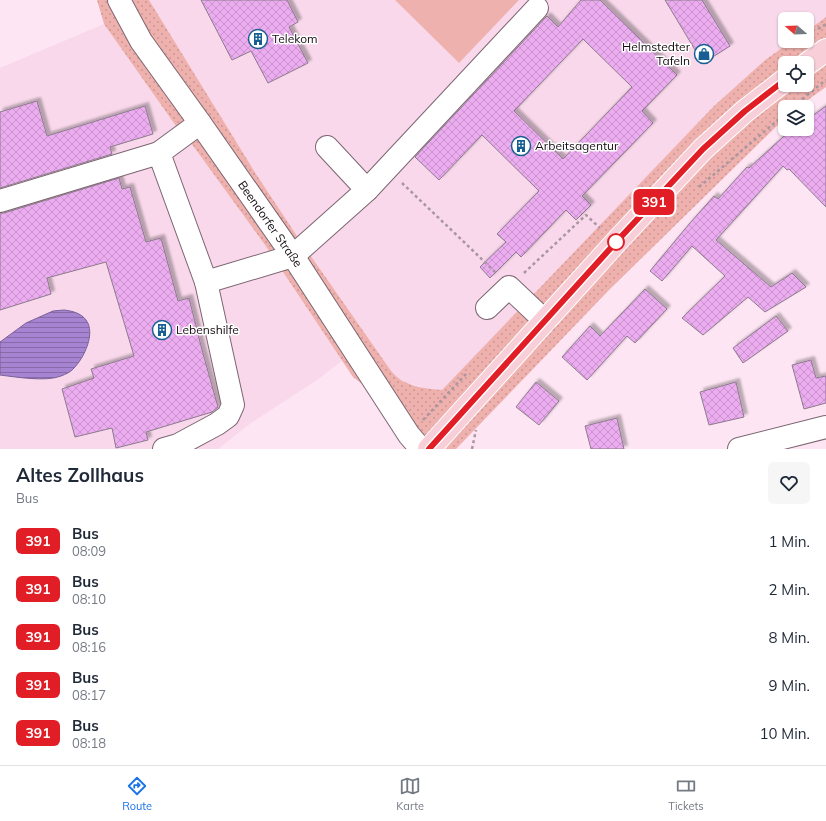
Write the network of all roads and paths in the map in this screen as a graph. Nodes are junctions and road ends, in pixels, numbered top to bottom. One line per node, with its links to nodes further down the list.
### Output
1 (119, 0): 9 (street, Beendorfer Straße)
2 (537, 8): 14 (street)
3 (826, 50): 4 (main road)
4 (814, 59)
5 (826, 80): 7 (path)
6 (778, 85): 21 (main road)
7 (801, 100)
8 (778, 120): 13 (path)
9 (200, 122): 11 (street); 17 (street, Beendorfer Straße)
10 (327, 147): 14 (street)
11 (159, 153): 15 (street); 18 (street)
12 (400, 181): 19 (path)
13 (697, 189)
14 (367, 190): 17 (street)
15 (0, 201)
16 (602, 229): 19 (path)
17 (293, 256): 18 (street); 25 (street, Beendorfer Straße)
18 (206, 282): 24 (street)
19 (509, 287): 20 (street); 21 (street)
20 (486, 308)
21 (545, 321): 26 (main road)
22 (477, 426): 27 (path)
23 (826, 427): 28 (street)
24 (164, 449)
25 (421, 449)
26 (429, 449)
27 (472, 449)
28 (739, 449)

